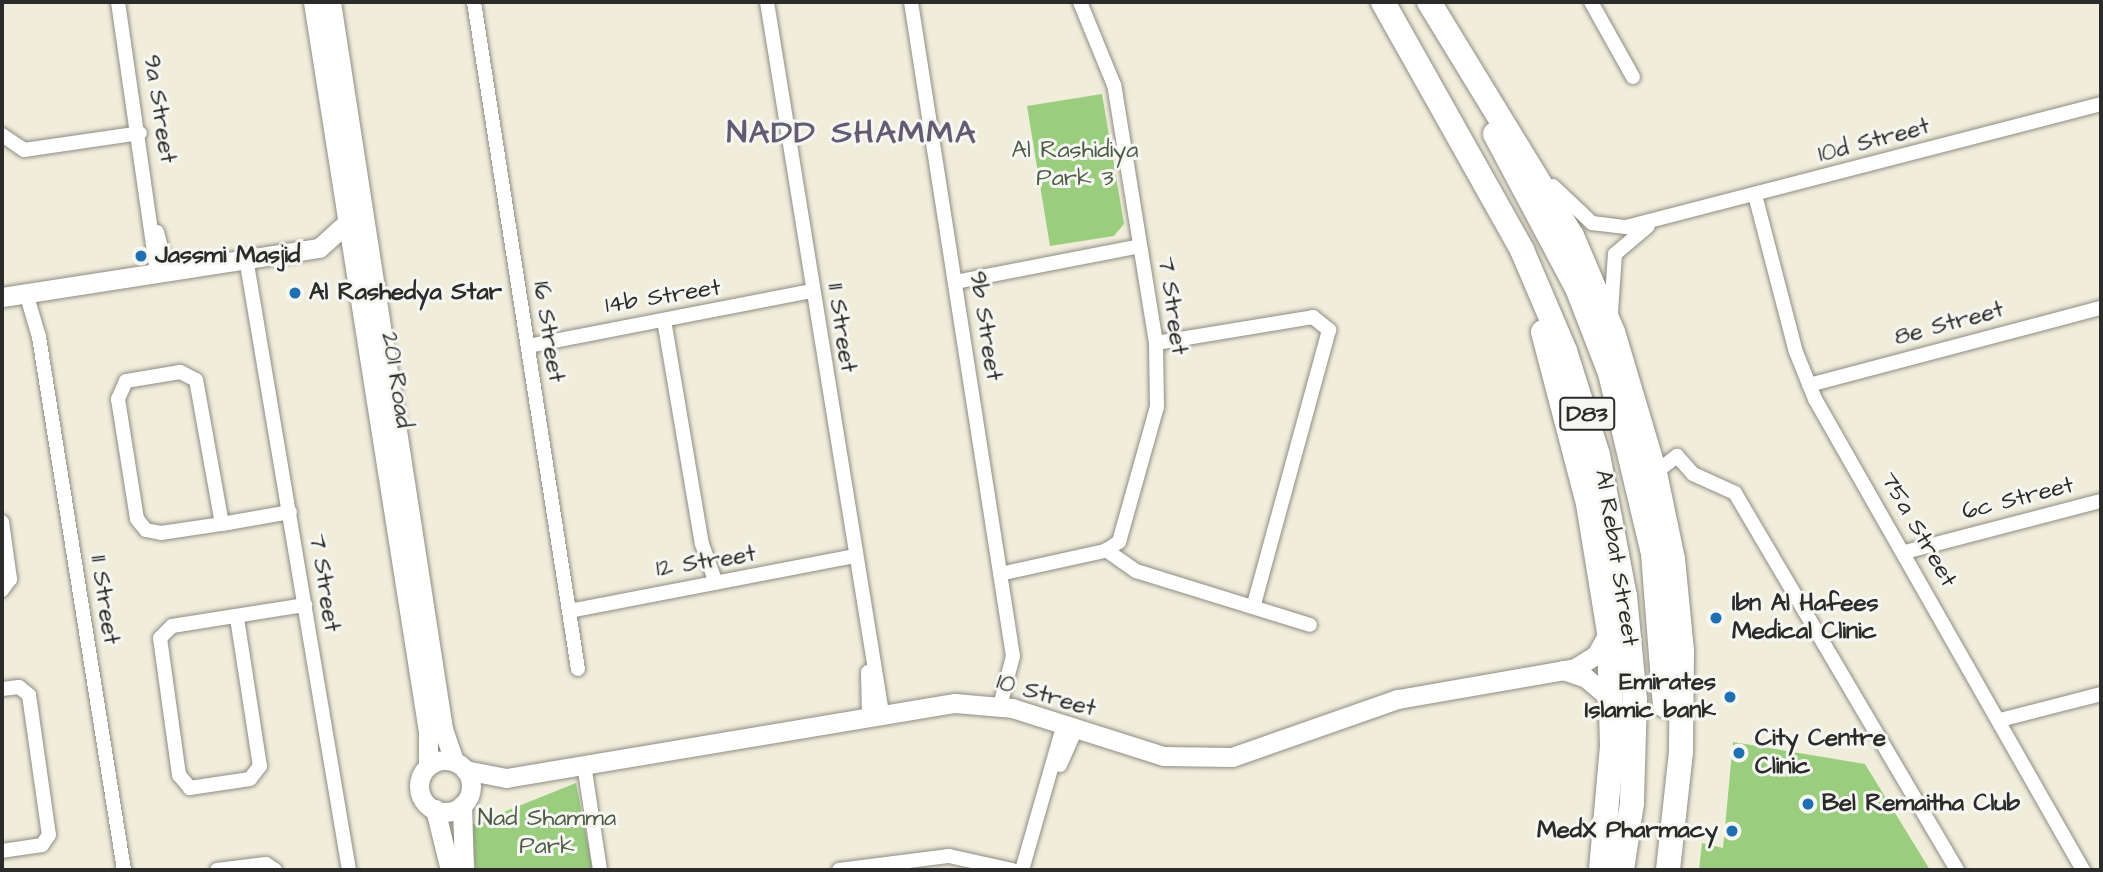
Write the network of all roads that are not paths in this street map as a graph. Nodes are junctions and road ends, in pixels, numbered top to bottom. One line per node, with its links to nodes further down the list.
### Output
1 (118, 2): 14 (street, 9a Street)
2 (313, 2): 19 (street, 201 Road)
3 (331, 2): 64 (street, 201 Road)
4 (474, 2): 33 (street, 16 Street)
5 (766, 2): 29 (street, 11 Street)
6 (911, 2): 26 (street, 9b Street)
7 (1080, 2): 21 (street, 7 Street)
8 (1383, 2): 22 (highway, Al Rebat Street / D83)
9 (1421, 2): 82 (highway, Al Rebat Street / D83)
10 (1429, 2): 16 (highway)
11 (1591, 2): 12 (street)
12 (1633, 77)
13 (2101, 104): 17 (street, 10d Street)
14 (140, 133): 15 (street); 25 (street, 9a Street)
15 (2, 135)
16 (1521, 146): 18 (street, 10d Street); 32 (highway)
17 (1755, 195): 18 (street, 10d Street); 35 (street, 75a Street)
18 (1658, 220): 32 (street, 10d Street)
19 (346, 223): 20 (street); 24 (street, 201 Road)
20 (319, 248): 23 (street); 24 (street)
21 (1141, 250): 26 (street); 34 (street, 7 Street)
22 (1522, 250): 52 (highway); 81 (highway, Al Rebat Street / D83)
23 (250, 258): 25 (street); 38 (street, 7 Street)
24 (353, 266): 63 (street, 201 Road)
25 (162, 272): 27 (street)
26 (954, 278): 44 (street, 9b Street)
27 (32, 292): 28 (street); 70 (street, 11 Street)
28 (2, 297)
29 (813, 297): 31 (street, 14b Street); 43 (street, 11 Street)
30 (2101, 308): 35 (street, 8e Street)
31 (668, 319): 33 (street, 14b Street); 45 (street)
32 (1613, 332): 36 (highway)
33 (527, 341): 48 (street, 16 Street)
34 (1156, 343): 41 (street, 7 Street); 49 (street)
35 (1809, 385): 42 (street, 75a Street)
36 (1655, 472): 83 (highway); 84 (street)
37 (2101, 501): 42 (street, 6c Street)
38 (290, 512): 40 (street); 47 (street, 7 Street)
39 (2, 522): 46 (street)
40 (222, 524): 40 (street)
41 (1113, 546): 44 (street); 49 (street)
42 (1905, 552): 60 (street, 75a Street)
43 (855, 562): 45 (street, 12 Street); 59 (street, 11 Street)
44 (1000, 570): 58 (street, 9b Street)
45 (710, 584): 48 (street, 12 Street)
46 (2, 590)
47 (305, 605): 50 (street); 73 (street, 7 Street)
48 (568, 607): 53 (street, 16 Street)
49 (1253, 607): 51 (street)
50 (237, 618): 50 (street)
51 (1310, 625)
52 (1609, 632): 54 (street, 10 Street); 57 (highway)
53 (578, 669)
54 (1563, 670): 57 (street); 61 (street, 10 Street)
55 (2, 689): 68 (street)
56 (2101, 694): 60 (street)
57 (1612, 700): 80 (highway)
58 (1006, 707): 59 (street, 10 Street); 61 (street, 10 Street)
59 (876, 714): 62 (street, 10 Street)
60 (2000, 720): 85 (street, 75a Street)
61 (1070, 727): 79 (street)
62 (579, 765): 65 (street, 10 Street); 76 (street)
63 (428, 766): 64 (street); 67 (street)
64 (459, 766): 65 (street, 10 Street); 66 (street)
65 (506, 778): 66 (street, 10 Street)
66 (464, 803): 67 (street); 75 (street)
67 (435, 809): 74 (street)
68 (2, 851)
69 (995, 867): 77 (street); 78 (street)
70 (124, 870)
71 (217, 870): 72 (street)
72 (275, 870)
73 (349, 870)
74 (450, 870)
75 (464, 870)
76 (600, 870)
77 (839, 870)
78 (1012, 870)
79 (1022, 870)
80 (1601, 870)
81 (1622, 870)
82 (1651, 870)
83 (1668, 870)
84 (1957, 870)
85 (2083, 870)

